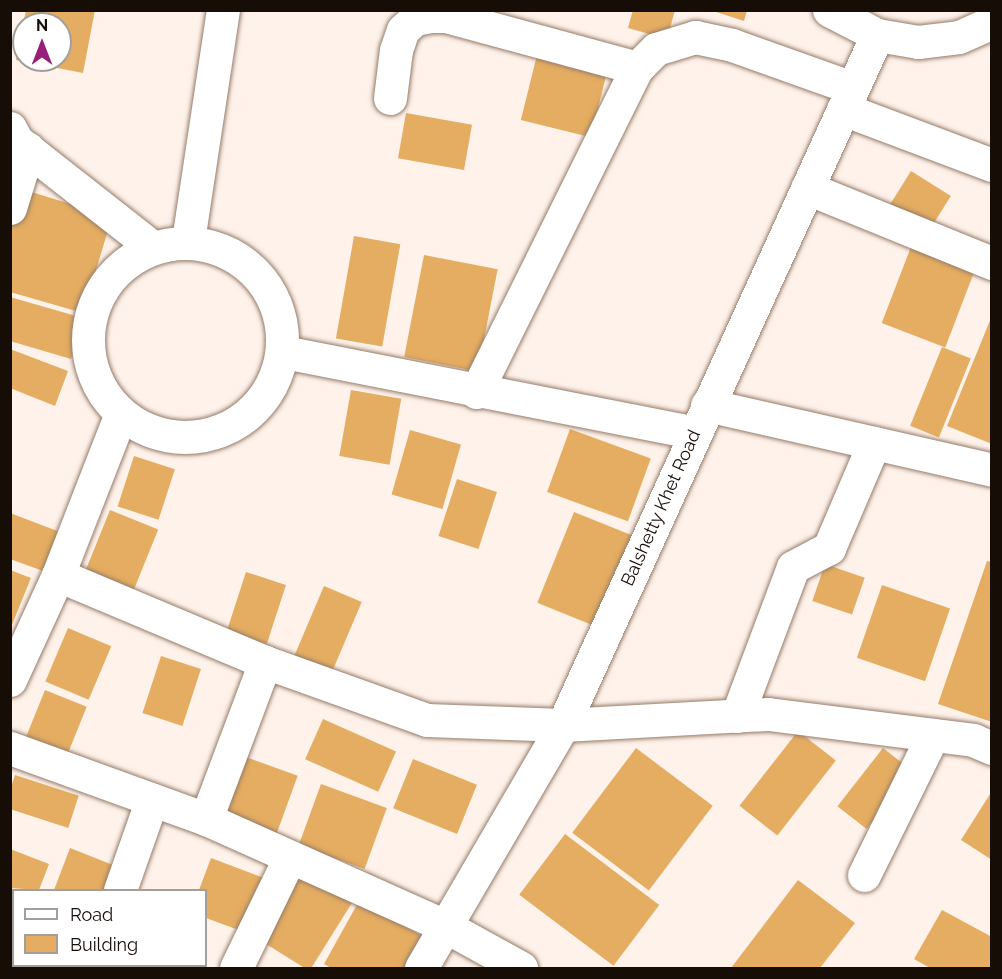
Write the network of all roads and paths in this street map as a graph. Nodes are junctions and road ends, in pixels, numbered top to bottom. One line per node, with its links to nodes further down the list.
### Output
1 (223, 10): 12 (street)
2 (829, 10): 4 (street)
3 (992, 22): 4 (street)
4 (877, 35): 7 (street, Balshetty Khet Road)
5 (637, 68): 6 (street); 7 (street); 16 (street)
6 (390, 98)
7 (848, 98): 9 (street); 10 (street, Balshetty Khet Road)
8 (19, 139): 11 (street); 13 (street)
9 (992, 165)
10 (807, 188): 14 (street); 18 (street, Balshetty Khet Road)
11 (10, 208)
12 (188, 241): 13 (street); 15 (street)
13 (152, 247): 17 (street)
14 (992, 263)
15 (284, 352): 16 (street); 17 (street)
16 (477, 392): 18 (street)
17 (120, 416): 21 (street)
18 (701, 419): 19 (street); 25 (street, Balshetty Khet Road)
19 (874, 443): 20 (street); 24 (street)
20 (992, 470)
21 (58, 576): 22 (street); 23 (street)
22 (265, 662): 25 (street); 30 (street)
23 (10, 680)
24 (737, 716): 25 (street); 26 (street)
25 (563, 725): 34 (street, Balshetty Khet Road)
26 (933, 735): 28 (street); 32 (street)
27 (10, 748): 29 (street)
28 (992, 748)
29 (152, 799): 30 (street); 33 (street)
30 (206, 819): 31 (street)
31 (290, 857): 34 (street); 35 (street)
32 (864, 875)
33 (121, 889)
34 (445, 926): 36 (street, Balshetty Khet Road); 37 (street)
35 (236, 969)
36 (421, 969)
37 (521, 969)

